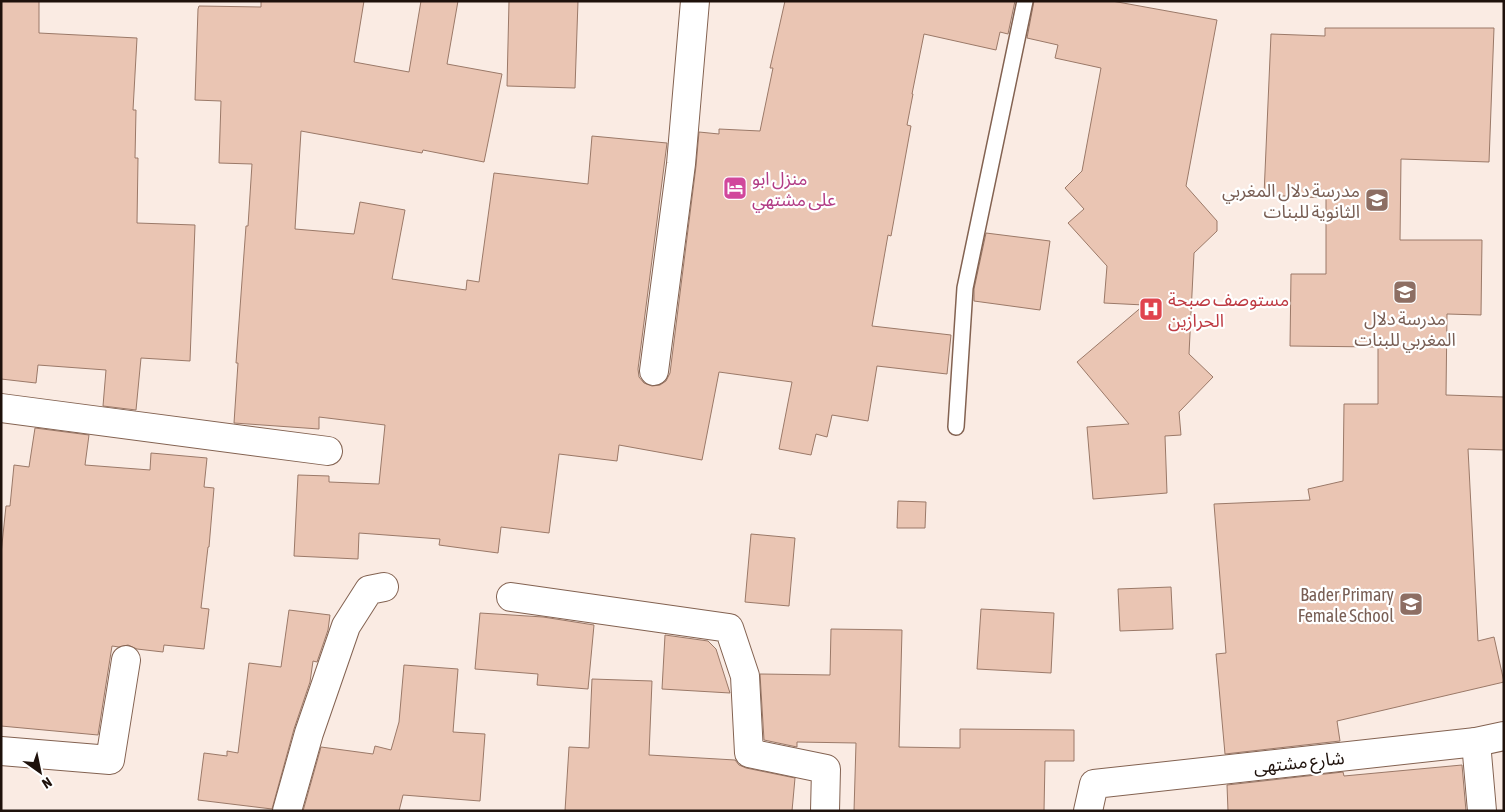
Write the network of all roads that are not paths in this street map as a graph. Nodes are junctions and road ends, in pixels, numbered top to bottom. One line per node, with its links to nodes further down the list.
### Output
1 (695, 1): 3 (street)
2 (1025, 1): 5 (lane)
3 (654, 371)
4 (1, 408): 6 (street)
5 (956, 427)
6 (328, 452)
7 (384, 587): 13 (street)
8 (511, 597): 14 (street)
9 (126, 660): 12 (street)
10 (1504, 736): 11 (street, شارع مشتهى)
11 (1476, 742): 15 (street, شارع مشتهى); 16 (street)
12 (1, 751)
13 (287, 811)
14 (825, 811)
15 (1088, 811)
16 (1482, 811)

